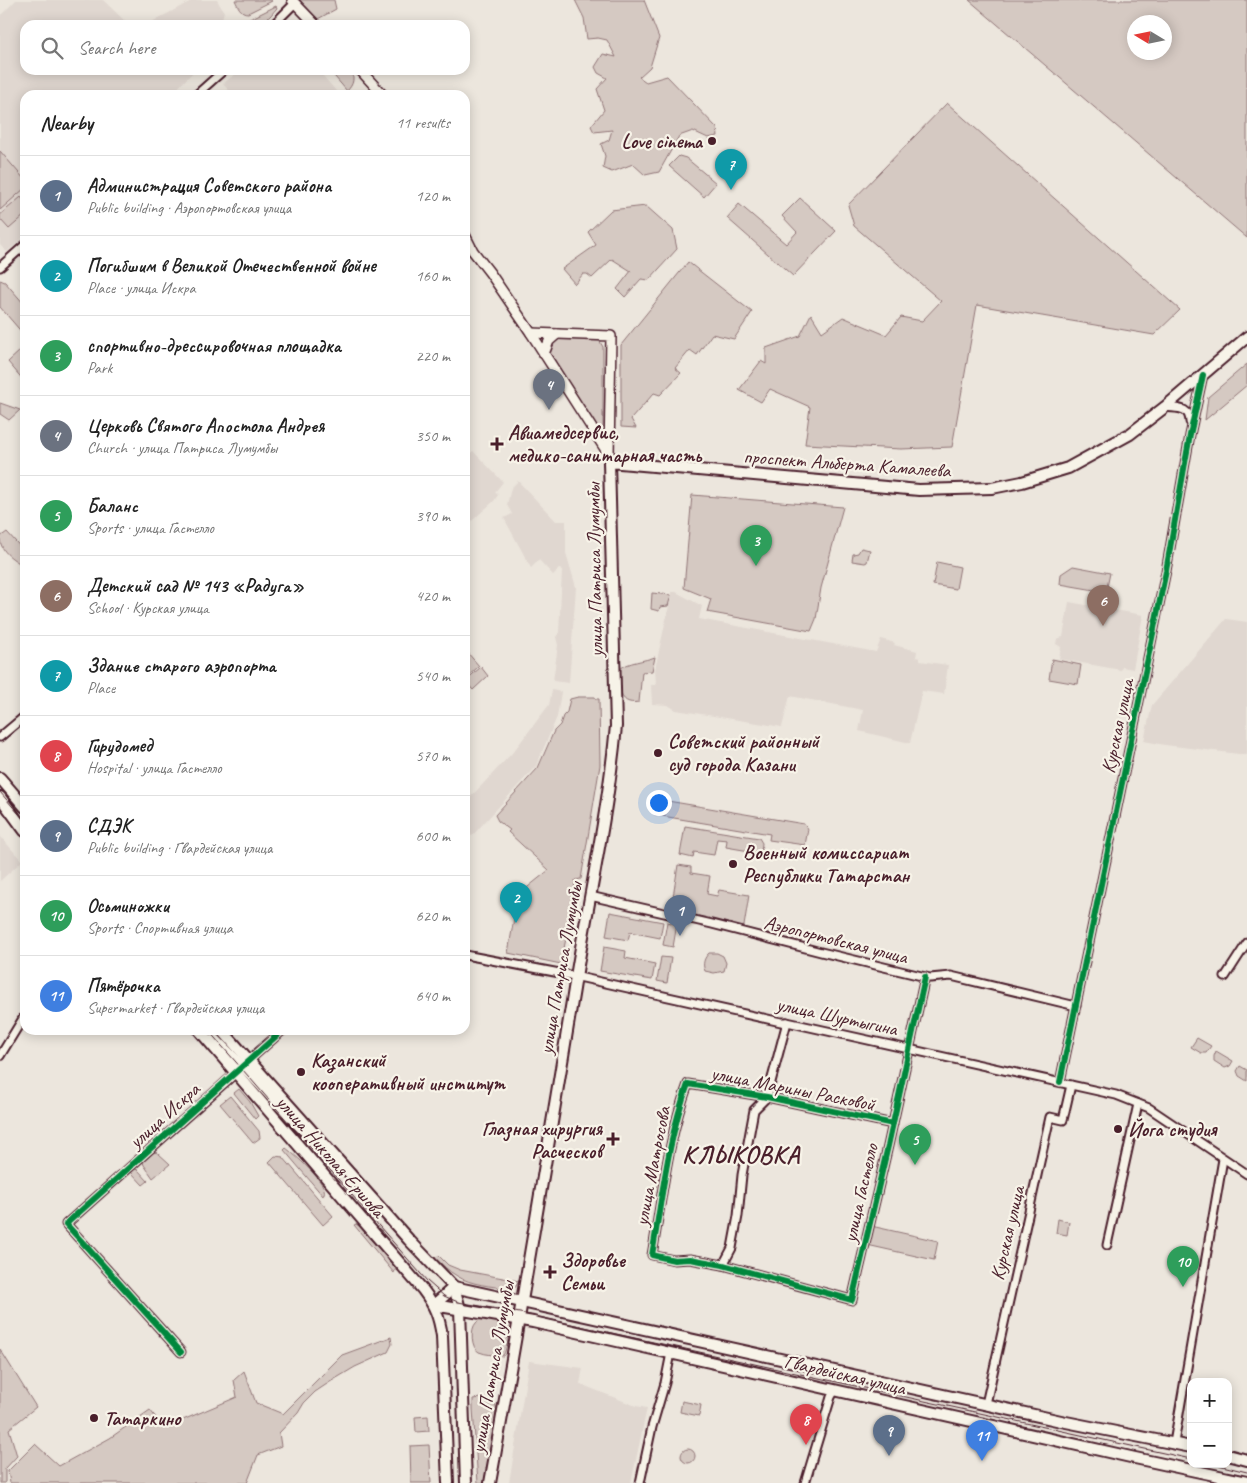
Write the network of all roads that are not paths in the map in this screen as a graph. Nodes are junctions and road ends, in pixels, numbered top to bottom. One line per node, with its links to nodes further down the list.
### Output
1 (294, 1): 2 (street); 3 (street)
2 (277, 20)
3 (311, 20)
4 (218, 75): 6 (street)
5 (365, 75): 7 (street)
6 (202, 90)
7 (379, 90)
8 (470, 244): 11 (street, улица Патриса Лумумбы)
9 (20, 249): 10 (street)
10 (0, 267)
11 (531, 333): 12 (street, улица Патриса Лумумбы); 14 (street, улица Патриса Лумумбы)
12 (557, 334): 14 (street); 18 (street, улица Патриса Лумумбы)
13 (1247, 336): 15 (main road, проспект Альберта Камалеева)
14 (544, 354): 18 (street, улица Патриса Лумумбы)
15 (1203, 375): 16 (main road, проспект Альберта Камалеева); 17 (street, Курская улица)
16 (1165, 407): 17 (street, Курская улица); 18 (main road, проспект Альберта Камалеева)
17 (1190, 435): 33 (street, Курская улица)
18 (609, 458): 27 (main road, улица Патриса Лумумбы)
19 (20, 720): 20 (street)
20 (0, 737)
21 (0, 780): 23 (main road)
22 (0, 797): 25 (main road)
23 (20, 802)
24 (0, 803): 26 (main road)
25 (20, 824)
26 (20, 825)
27 (590, 896): 30 (main road, улица Патриса Лумумбы); 31 (street, Аэропортовская улица)
28 (1247, 944): 32 (street)
29 (470, 956): 30 (street)
30 (576, 976): 34 (street, улица Шуртыгина); 55 (main road, улица Патриса Лумумбы)
31 (926, 977): 33 (street, Аэропортовская улица); 41 (street, улица Гастелло)
32 (1225, 978)
33 (1076, 1006): 44 (street, Курская улица)
34 (786, 1022): 41 (street, улица Шуртыгина); 47 (street)
35 (20, 1023): 42 (street)
36 (205, 1035): 43 (main road, улица Николая Ершова)
37 (211, 1035): 43 (main road)
38 (220, 1035): 43 (main road)
39 (225, 1035): 43 (main road, улица Николая Ершова)
40 (278, 1035): 43 (street, улица Искра)
41 (910, 1048): 44 (street, улица Шуртыгина); 49 (street, улица Гастелло)
42 (0, 1056)
43 (242, 1067): 54 (main road, улица Николая Ершова); 56 (main road, улица Николая Ершова); 59 (street, улица Искра)
44 (1060, 1082): 46 (street, улица Шуртыгина)
45 (688, 1084): 47 (street, улица Марины Расковой); 53 (street, улица Матросова)
46 (1071, 1085): 48 (street, улица Шуртыгина); 62 (street, Курская улица)
47 (767, 1097): 49 (street, улица Марины Расковой); 53 (street)
48 (1138, 1104): 50 (street, улица Шуртыгина); 52 (street)
49 (892, 1124): 53 (street, улица Гастелло)
50 (1223, 1159): 51 (street, улица Шуртыгина); 63 (street)
51 (1247, 1174)
52 (1107, 1245)
53 (722, 1266)
54 (454, 1287): 55 (main road, Гвардейская улица); 56 (main road); 57 (main road, улица Николая Ершова)
55 (522, 1301): 58 (main road, улица Патриса Лумумбы); 62 (main road, Гвардейская улица)
56 (434, 1305): 57 (main road, Гвардейская улица); 68 (main road, улица Николая Ершова)
57 (460, 1309): 58 (main road, Гвардейская улица); 69 (main road, улица Николая Ершова)
58 (519, 1319): 60 (main road, Гвардейская улица); 70 (main road, улица Патриса Лумумбы)
59 (182, 1352)
60 (671, 1353): 61 (main road, Гвардейская улица); 71 (street)
61 (835, 1390): 67 (main road, Гвардейская улица); 72 (street)
62 (986, 1404): 63 (main road, Гвардейская улица)
63 (1174, 1444): 64 (main road, Гвардейская улица)
64 (1187, 1446)
65 (1232, 1456): 66 (main road)
66 (1247, 1460)
67 (1247, 1482)
68 (448, 1483)
69 (466, 1483)
70 (490, 1483)
71 (640, 1483)
72 (805, 1483)

